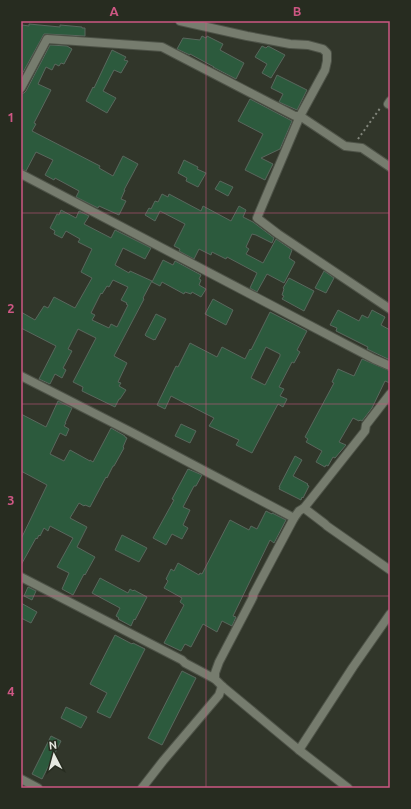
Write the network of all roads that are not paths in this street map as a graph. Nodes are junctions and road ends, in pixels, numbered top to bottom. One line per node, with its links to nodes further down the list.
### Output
1 (180, 21): 3 (street)
2 (21, 88): 3 (street)
3 (300, 116): 4 (street); 6 (street)
4 (390, 167)
5 (21, 174): 7 (street)
6 (390, 309)
7 (390, 366)
8 (21, 376): 11 (street)
9 (390, 394): 10 (street)
10 (304, 508): 11 (street); 12 (street)
11 (294, 518): 15 (street)
12 (390, 570)
13 (21, 577): 15 (street)
14 (390, 614): 17 (street)
15 (215, 679): 16 (street)
16 (222, 686): 17 (street); 20 (street)
17 (299, 750): 21 (street)
18 (21, 779): 19 (street)
19 (38, 788)
20 (142, 788)
21 (348, 788)

